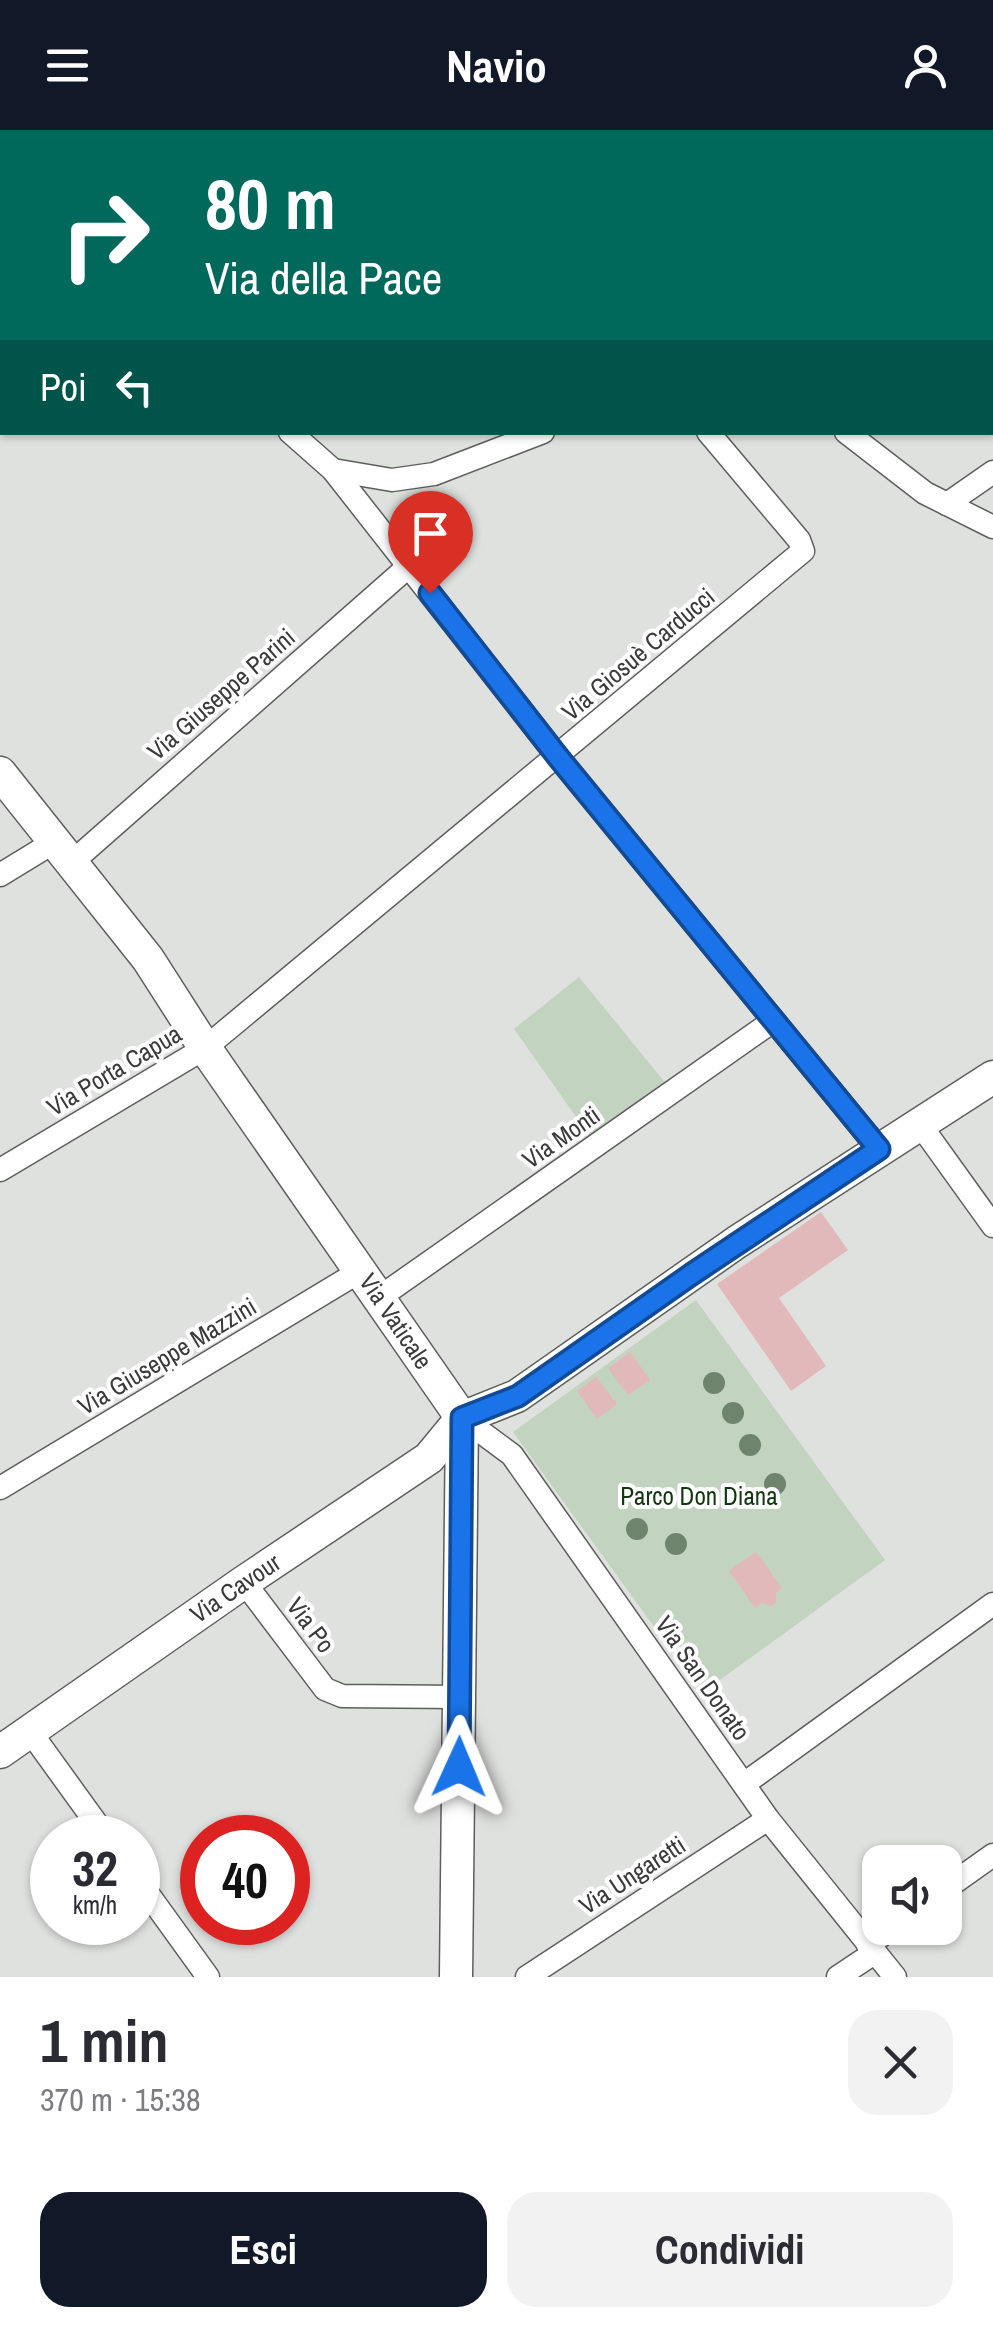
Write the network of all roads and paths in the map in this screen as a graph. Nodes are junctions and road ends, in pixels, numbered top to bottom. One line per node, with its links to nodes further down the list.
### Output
1 (293, 435): 5 (street)
2 (536, 435): 5 (street)
3 (711, 435): 10 (street, Via Giosuè Carducci)
4 (850, 435): 7 (street)
5 (333, 470): 9 (street)
6 (993, 472): 7 (street)
7 (946, 504): 8 (street)
8 (993, 527)
9 (409, 566): 10 (street); 12 (street, Via Giuseppe Parini)
10 (558, 757): 14 (street); 15 (street, Via Giosuè Carducci)
11 (0, 773): 12 (street, Via Vaticale)
12 (62, 853): 13 (street, Via Giuseppe Parini); 15 (street, Via Vaticale)
13 (0, 875)
14 (773, 1022): 18 (street); 21 (street, Via Monti)
15 (205, 1048): 19 (street, Via Porta Capua); 21 (street, Via Vaticale)
16 (993, 1077): 17 (street)
17 (920, 1123): 18 (street); 20 (street)
18 (879, 1149): 22 (street)
19 (0, 1170)
20 (993, 1226)
21 (371, 1283): 22 (street, Via Vaticale); 23 (street, Via Giuseppe Mazzini)
22 (462, 1418): 24 (street, Via Cavour); 26 (street); 29 (street, Via San Donato)
23 (0, 1488)
24 (244, 1582): 26 (street, Via Po); 27 (street, Via Cavour)
25 (993, 1604): 29 (street)
26 (460, 1697): 38 (street)
27 (30, 1730): 28 (street, Via Cavour); 30 (street)
28 (0, 1752)
29 (744, 1784): 31 (street, Via San Donato)
30 (91, 1815)
31 (768, 1819): 36 (street, Via San Donato); 39 (street, Via Ungaretti)
32 (993, 1855): 33 (street)
33 (962, 1877)
34 (160, 1910): 37 (street)
35 (875, 1945): 36 (street)
36 (871, 1949): 40 (street); 41 (street, Via San Donato)
37 (208, 1977)
38 (456, 1977)
39 (527, 1977)
40 (838, 1977)
41 (895, 1977)

